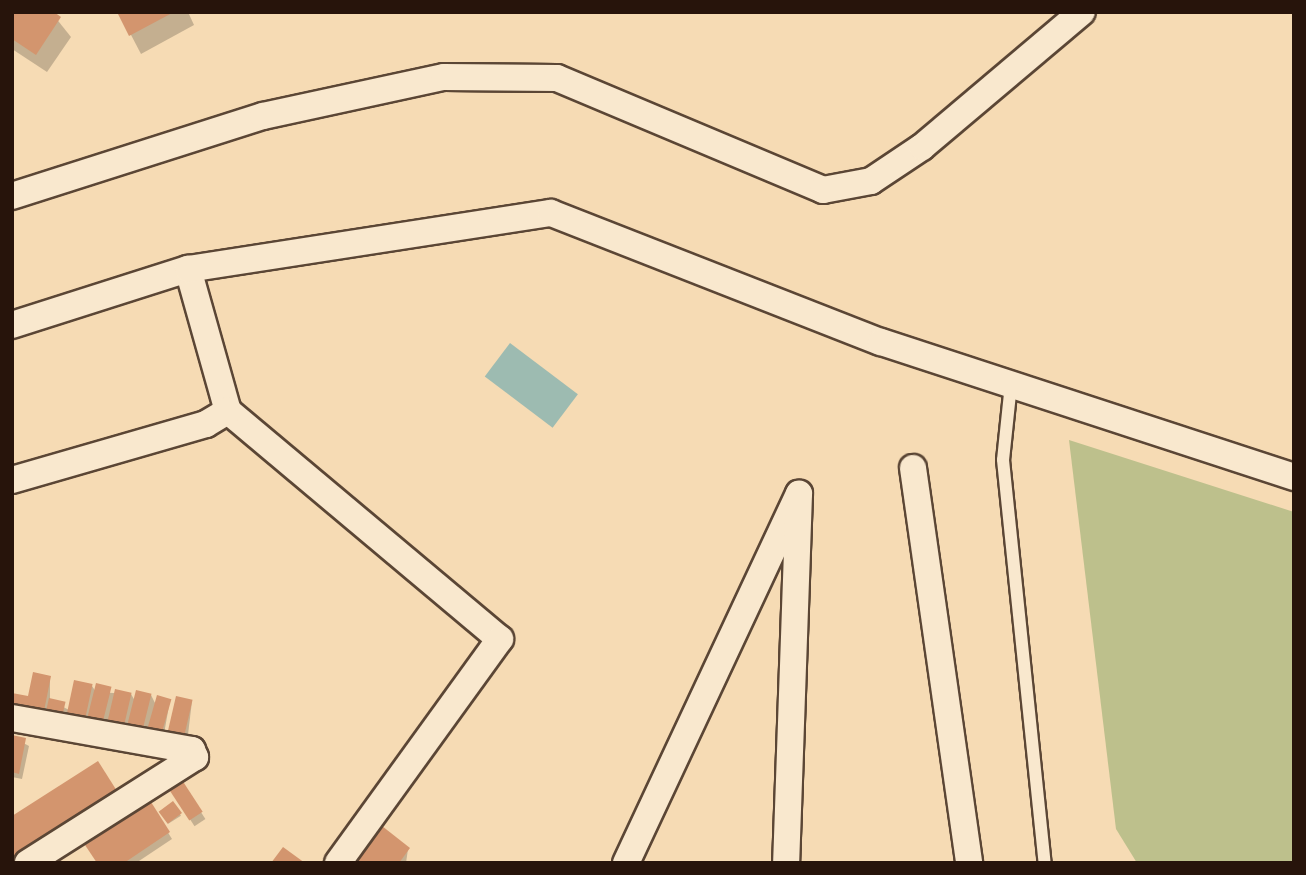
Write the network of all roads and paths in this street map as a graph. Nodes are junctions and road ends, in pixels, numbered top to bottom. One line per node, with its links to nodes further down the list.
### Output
1 (1082, 12): 2 (street)
2 (12, 195)
3 (188, 269): 4 (street); 5 (street); 6 (street)
4 (12, 325)
5 (1011, 384): 8 (street); 16 (lane)
6 (228, 411): 9 (street); 12 (street)
7 (913, 468): 15 (street)
8 (1294, 477)
9 (12, 480)
10 (12, 718): 11 (street)
11 (28, 863)
12 (338, 863)
13 (626, 863): 14 (street)
14 (786, 863)
15 (969, 863)
16 (1045, 863)

